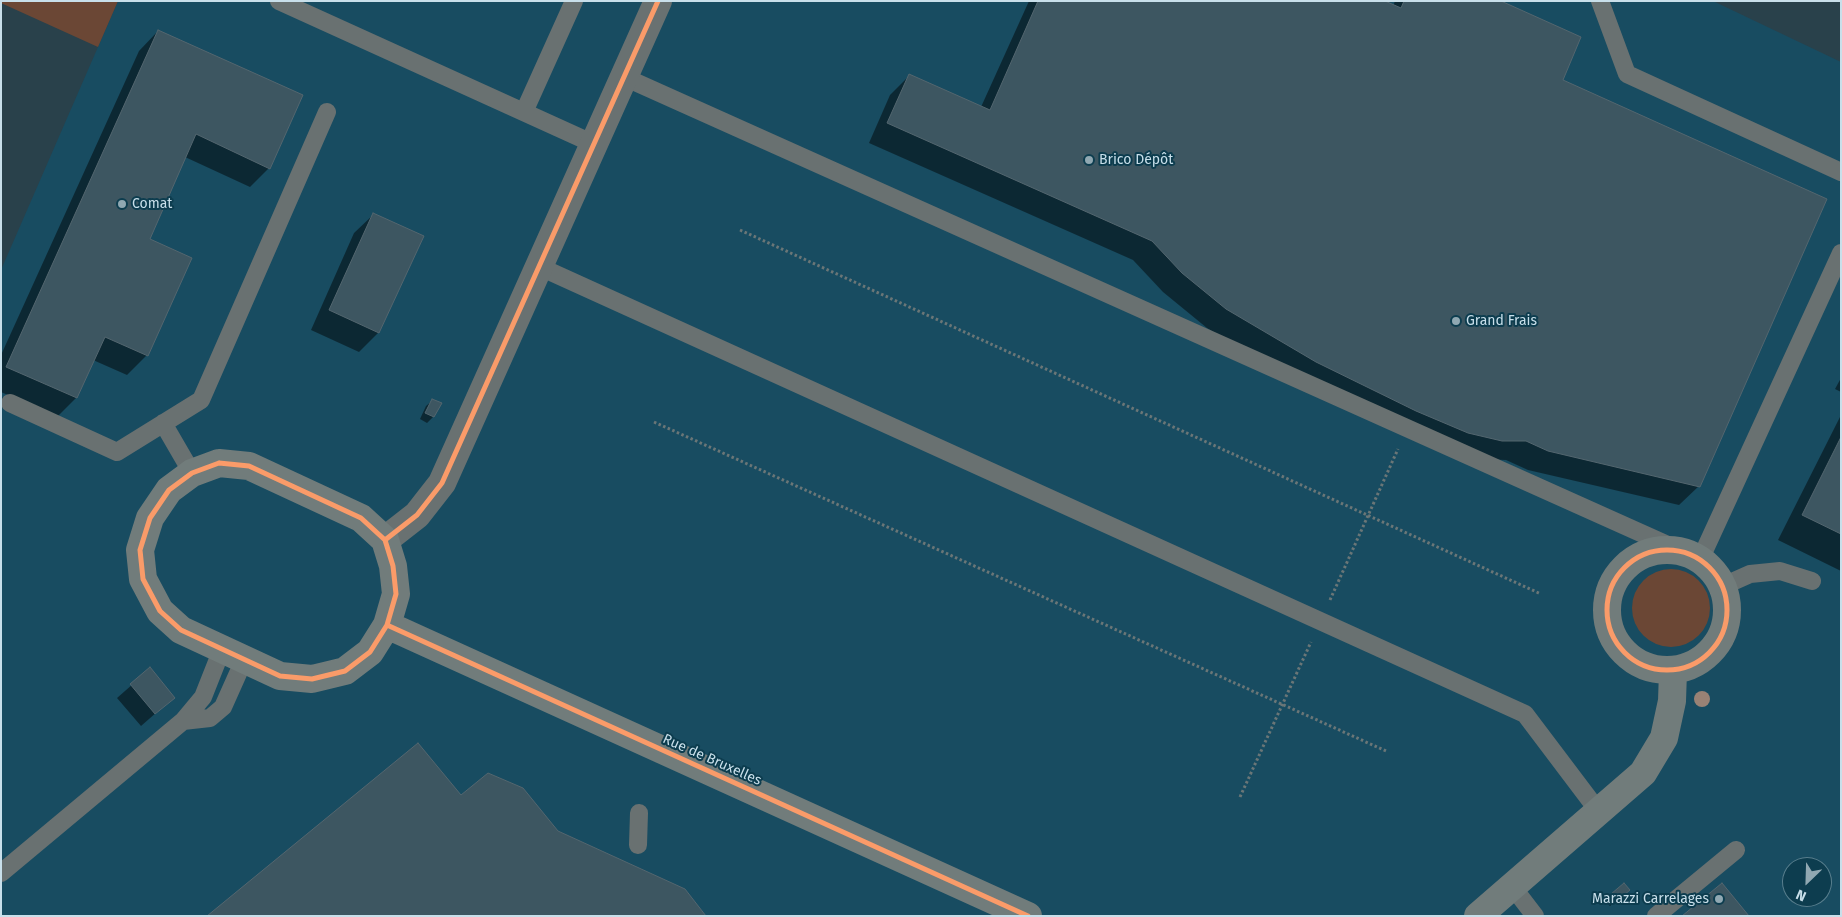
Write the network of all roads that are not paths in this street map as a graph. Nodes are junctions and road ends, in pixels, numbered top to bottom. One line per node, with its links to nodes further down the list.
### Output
1 (279, 1): 7 (lane)
2 (574, 1): 7 (lane)
3 (658, 1): 5 (street)
4 (1600, 1): 9 (lane)
5 (624, 76): 8 (street); 16 (lane)
6 (327, 112): 13 (lane)
7 (524, 112): 8 (lane)
8 (594, 144): 11 (street)
9 (1841, 172)
10 (1841, 253): 16 (lane)
11 (540, 267): 15 (street); 23 (lane)
12 (10, 403): 13 (lane)
13 (163, 423): 14 (lane)
14 (192, 473): 15 (street); 20 (street)
15 (385, 540): 19 (street)
16 (1690, 556): 18 (street); 21 (street)
17 (1812, 581): 18 (lane)
18 (1723, 586): 21 (street)
19 (387, 625): 20 (street); 29 (street, Rue de Bruxelles)
20 (233, 655): 22 (lane); 22 (lane)
21 (1673, 671): 23 (street)
22 (183, 721): 27 (lane)
23 (1599, 812): 28 (street)
24 (639, 813): 25 (lane)
25 (638, 846)
26 (1736, 850): 32 (lane)
27 (1, 873)
28 (1512, 886): 30 (street); 31 (lane)
29 (1028, 916)
30 (1478, 916)
31 (1535, 916)
32 (1656, 916)

